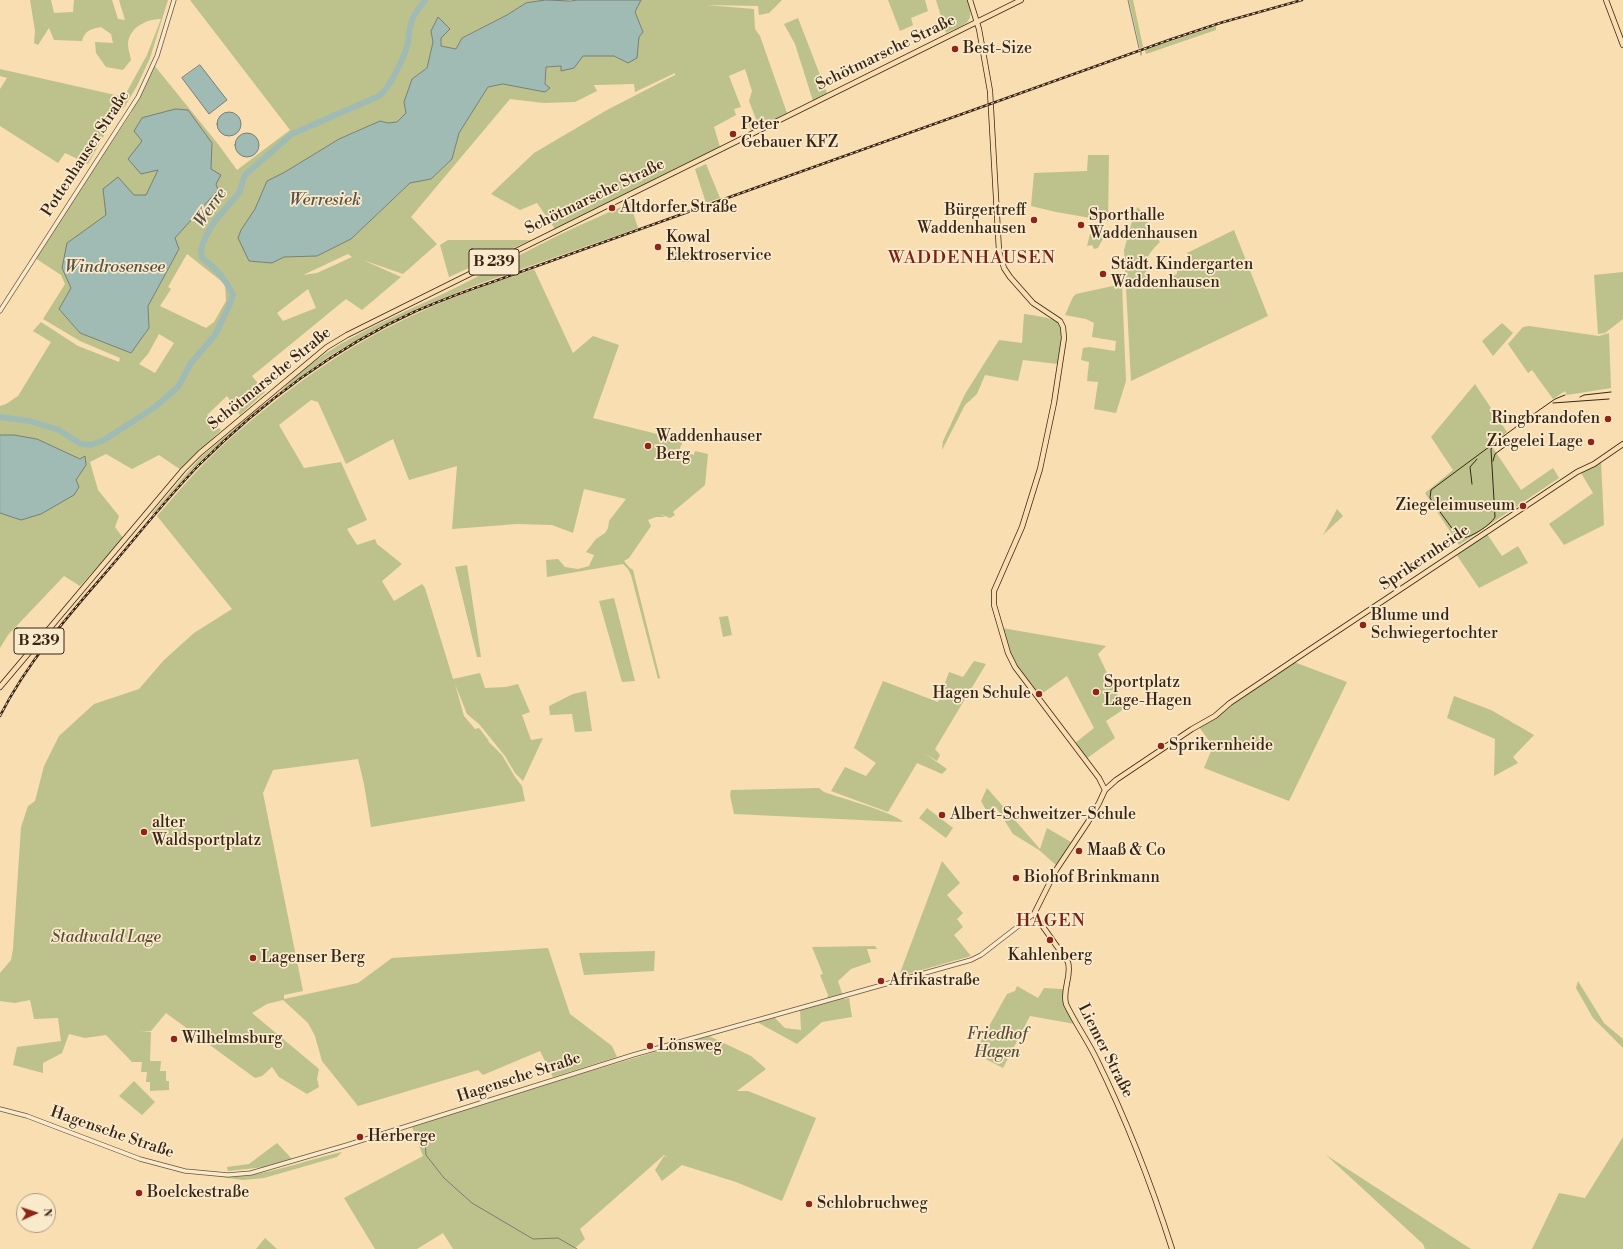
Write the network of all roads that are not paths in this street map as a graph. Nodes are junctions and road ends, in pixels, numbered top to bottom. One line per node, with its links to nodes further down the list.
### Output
1 (174, 0): 7 (street, Pottenhauser Straße)
2 (970, 0): 5 (main road)
3 (1021, 0): 5 (main road, Schötmarsche Straße / B 239)
4 (1606, 0): 6 (main road)
5 (977, 22): 9 (main road, Schötmarsche Straße / B 239); 10 (main road)
6 (1623, 45)
7 (0, 311)
8 (1623, 444): 10 (main road, Sprikernheide)
9 (0, 687)
10 (1104, 790): 11 (main road)
11 (1034, 914): 12 (street, Hagensche Straße); 13 (main road, Liemer Straße)
12 (0, 1110)
13 (1172, 1249)

